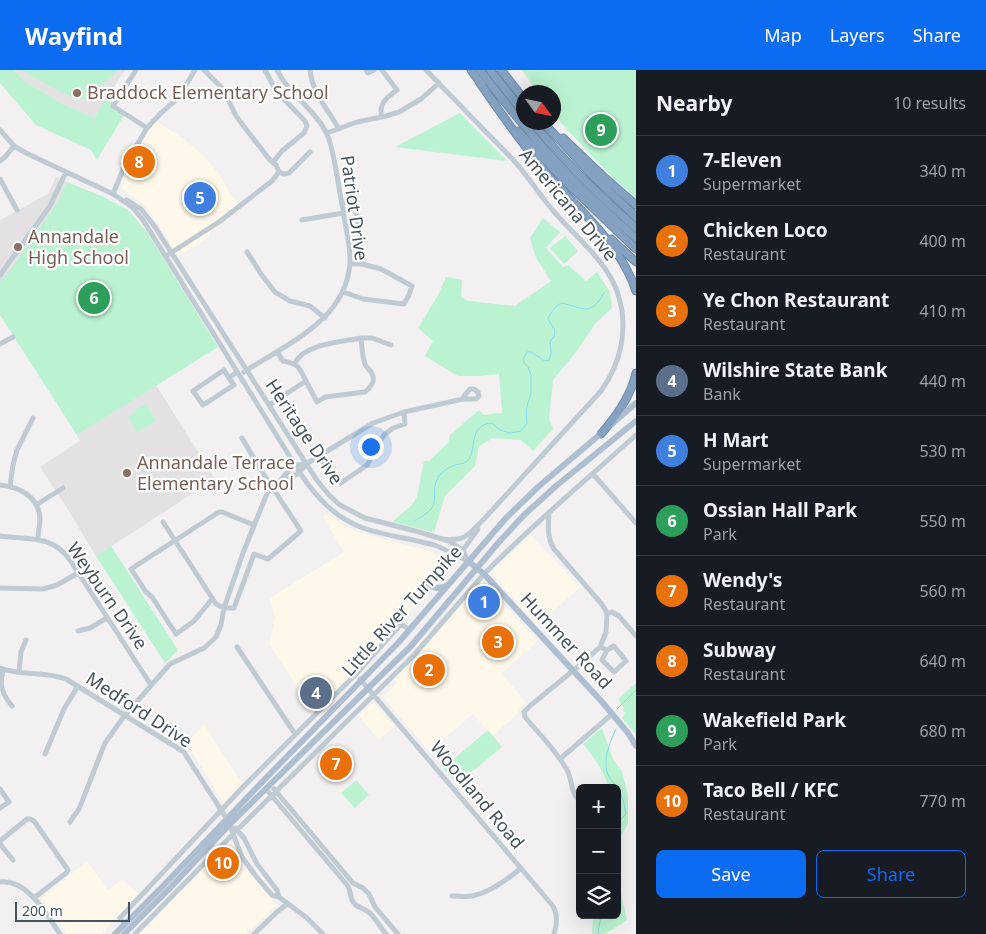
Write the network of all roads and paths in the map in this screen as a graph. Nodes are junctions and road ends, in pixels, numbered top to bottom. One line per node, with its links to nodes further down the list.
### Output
1 (136, 70): 20 (street)
2 (195, 70): 20 (street)
3 (204, 70): 30 (street)
4 (265, 70): 30 (street)
5 (277, 70): 26 (street, Patriot Drive)
6 (310, 70): 21 (street)
7 (366, 70): 8 (street)
8 (374, 70)
9 (382, 70): 19 (street)
10 (426, 70): 16 (street, Americana Drive)
11 (470, 70): 15 (highway)
12 (480, 70): 43 (highway)
13 (490, 70): 18 (highway)
14 (501, 70): 17 (highway)
15 (479, 82): 42 (highway); 44 (highway)
16 (438, 83): 19 (street); 86 (street, Americana Drive)
17 (516, 89)
18 (516, 102)
19 (382, 117): 21 (street)
20 (147, 128): 34 (street)
21 (339, 129): 26 (street)
22 (0, 130): 27 (street, Heritage Drive)
23 (539, 130): 41 (highway)
24 (552, 130): 39 (highway)
25 (553, 130): 36 (highway)
26 (327, 134): 35 (street, Patriot Drive)
27 (14, 146): 29 (street); 31 (street, Heritage Drive)
28 (310, 152): 32 (street)
29 (0, 161)
30 (273, 162): 32 (street)
31 (66, 172): 34 (street, Heritage Drive); 50 (street)
32 (278, 172): 46 (street)
33 (0, 179): 37 (street)
34 (113, 194): 46 (street, Heritage Drive)
35 (342, 202): 38 (street, Patriot Drive); 49 (street)
36 (636, 205)
37 (17, 210)
38 (343, 212): 40 (street); 48 (street, Patriot Drive)
39 (636, 217)
40 (302, 220)
41 (636, 228)
42 (601, 231): 47 (highway); 51 (highway)
43 (636, 238)
44 (636, 249)
45 (247, 252): 53 (street)
46 (169, 255): 60 (street, Heritage Drive); 62 (street, Heritage Drive)
47 (636, 262)
48 (350, 264): 49 (street); 52 (street, Patriot Drive)
49 (362, 264): 52 (street)
50 (0, 275)
51 (636, 291)
52 (343, 292): 53 (street, Patriot Drive)
53 (325, 318): 58 (street, Patriot Drive)
54 (13, 337): 56 (street)
55 (361, 338): 57 (street); 59 (street); 64 (street)
56 (0, 344)
57 (391, 345)
58 (277, 352): 59 (street); 60 (street, Patriot Drive)
59 (295, 363): 64 (street)
60 (246, 371): 62 (street, Patriot Drive); 67 (street, Heritage Drive)
61 (636, 372): 71 (highway)
62 (239, 374): 63 (street, Patriot Drive); 76 (street, Heritage Drive)
63 (229, 378): 63 (street)
64 (306, 381): 67 (street)
65 (463, 400): 68 (street)
66 (636, 403): 71 (main road, Little River Turnpike)
67 (269, 405): 75 (street, Heritage Drive)
68 (404, 412): 74 (street); 74 (street)
69 (33, 418): 81 (street)
70 (636, 421): 96 (main road, Little River Turnpike)
71 (601, 434): 95 (main road, Little River Turnpike)
72 (636, 435): 78 (street)
73 (242, 438): 82 (street)
74 (318, 457): 75 (street)
75 (306, 464): 76 (street); 77 (street); 92 (street, Heritage Drive)
76 (296, 465): 77 (street, Heritage Drive); 79 (street)
77 (300, 473): 79 (street); 95 (street, Heritage Drive)
78 (593, 474): 85 (street); 88 (street)
79 (280, 481): 82 (street)
80 (0, 484): 81 (street)
81 (10, 486): 84 (street)
82 (272, 486): 89 (street); 103 (street)
83 (63, 488): 84 (street)
84 (36, 505): 91 (street)
85 (549, 512): 98 (street); 104 (street)
86 (485, 518): 92 (street, Americana Drive); 94 (street, Americana Drive)
87 (163, 522): 93 (street)
88 (636, 523)
89 (254, 525): 93 (street); 103 (street)
90 (0, 536): 91 (street, Weyburn Drive)
91 (38, 539): 97 (street, Weyburn Drive)
92 (442, 539): 94 (street, Heritage Drive)
93 (175, 540): 102 (street); 102 (street)
94 (463, 550): 95 (street)
95 (468, 561): 96 (main road, Hummer Road); 100 (main road, Little River Turnpike)
96 (477, 568): 98 (main road, Hummer Road); 120 (main road, Little River Turnpike)
97 (78, 572): 101 (street); 105 (street, Weyburn Drive)
98 (484, 574): 114 (main road, Hummer Road); 121 (street)
99 (425, 583): 100 (main road)
100 (449, 584): 106 (main road, Little River Turnpike)
101 (0, 588)
102 (212, 599): 103 (street)
103 (224, 608): 118 (street)
104 (608, 614): 108 (street); 111 (street)
105 (106, 618): 107 (street); 118 (street, Weyburn Drive)
106 (410, 630): 116 (street); 117 (main road, Little River Turnpike)
107 (78, 631)
108 (636, 636)
109 (26, 640): 115 (street)
110 (237, 647): 125 (street)
111 (600, 647): 112 (street); 114 (street)
112 (607, 650): 112 (street)
113 (1, 669): 115 (street, Medford Drive); 122 (street)
114 (572, 670): 123 (main road, Hummer Road); 128 (street)
115 (19, 672): 119 (street, Medford Drive)
116 (356, 674): 117 (street, Woodland Road); 125 (street)
117 (361, 680): 120 (street, Woodland Road); 135 (main road, Little River Turnpike)
118 (151, 685): 124 (street)
119 (78, 686): 124 (street, Medford Drive); 127 (street)
120 (369, 688): 121 (street, Woodland Road); 129 (main road, Little River Turnpike)
121 (374, 695): 131 (street); 140 (street, Woodland Road)
122 (12, 706)
123 (612, 714): 126 (main road, Hummer Road); 128 (street)
124 (125, 715): 134 (street, Medford Drive); 136 (street)
125 (295, 734): 134 (street)
126 (636, 746)
127 (45, 754)
128 (560, 759): 132 (street)
129 (269, 786): 131 (street); 135 (main road, Little River Turnpike)
130 (0, 789): 133 (street)
131 (274, 793): 137 (street); 156 (street); 157 (street)
132 (576, 796)
133 (0, 808)
134 (222, 810): 135 (street, Medford Drive); 145 (street)
135 (228, 821): 137 (street, Medford Drive); 138 (street, Medford Drive); 147 (main road, Little River Turnpike)
136 (70, 822)
137 (237, 830): 138 (street); 143 (street, Medford Drive)
138 (233, 834): 143 (street, Medford Drive); 148 (street)
139 (13, 860): 144 (street)
140 (520, 868): 142 (street); 158 (street, Woodland Road)
141 (0, 882): 144 (street)
142 (452, 896)
143 (279, 897): 146 (street, Medford Drive)
144 (34, 898): 150 (street)
145 (132, 904): 147 (street); 149 (street)
146 (287, 904): 154 (street); 155 (street, Medford Drive)
147 (141, 913): 148 (street); 149 (main road, Little River Turnpike); 152 (main road, Little River Turnpike)
148 (148, 921): 153 (street)
149 (125, 924): 151 (main road, Little River Turnpike)
150 (60, 934)
151 (115, 934)
152 (124, 934)
153 (135, 934)
154 (254, 934)
155 (323, 934)
156 (386, 934)
157 (398, 934)
158 (554, 934)

